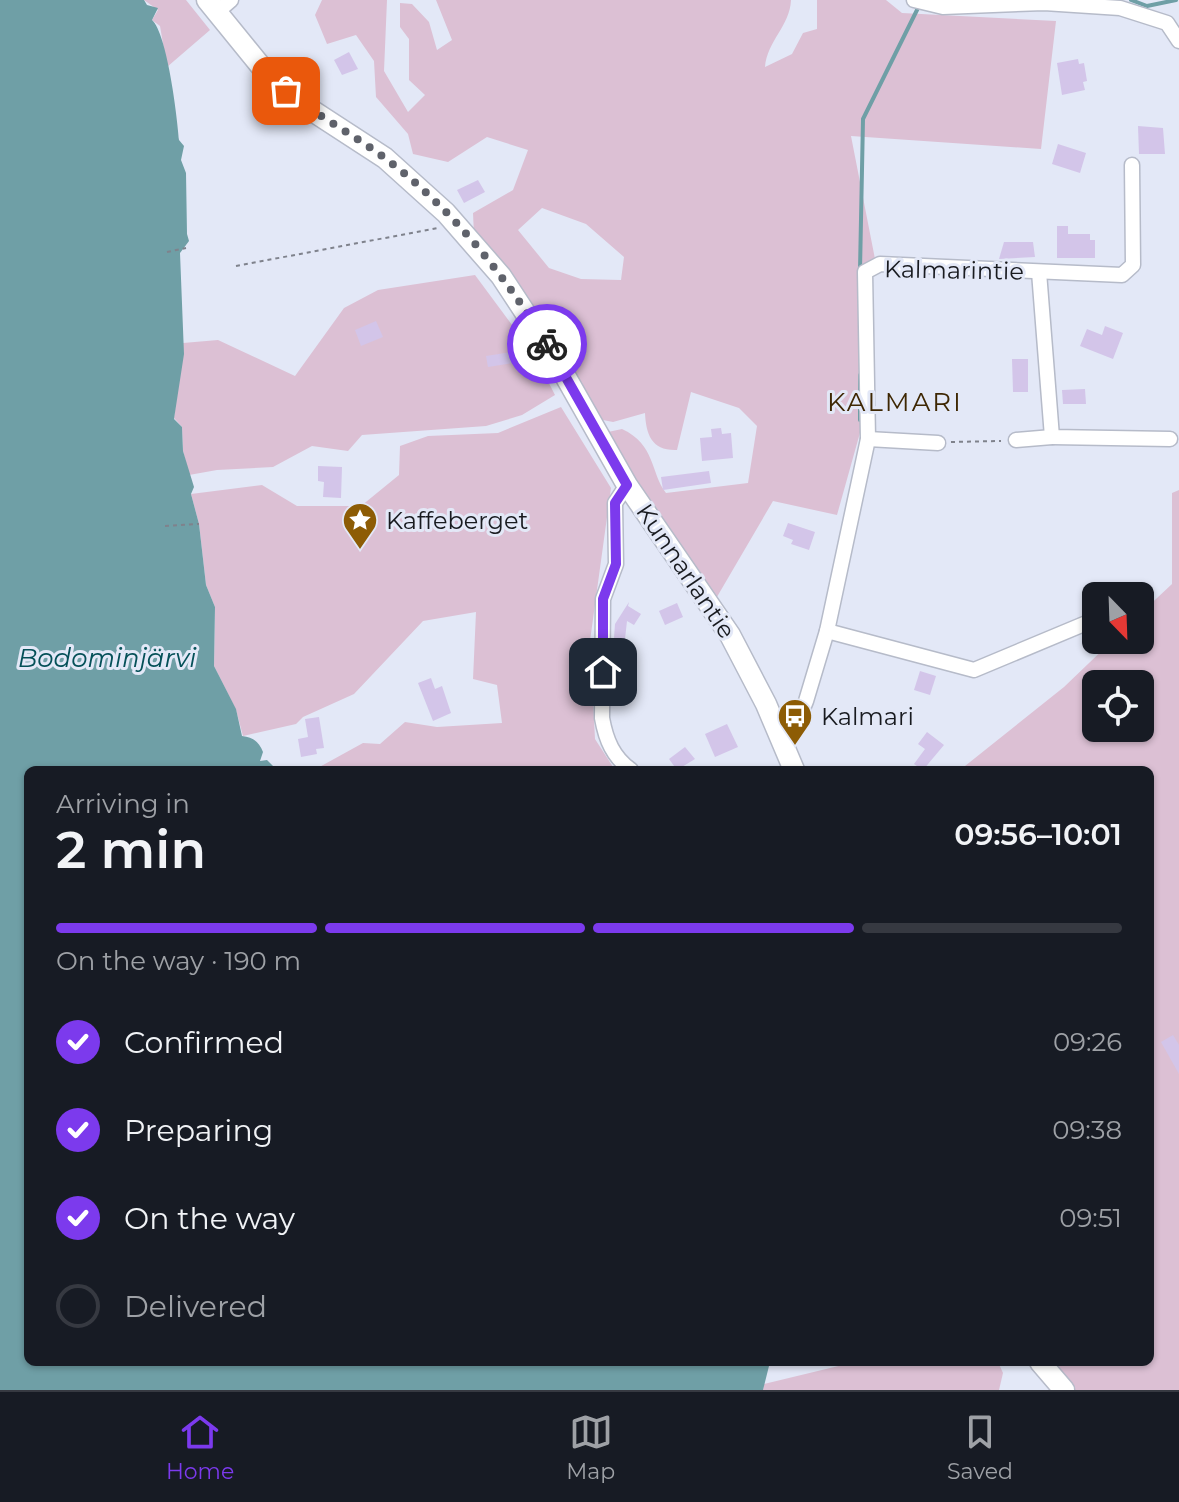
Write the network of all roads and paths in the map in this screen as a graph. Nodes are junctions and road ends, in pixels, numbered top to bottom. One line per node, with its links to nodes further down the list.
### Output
1 (914, 0): 3 (street)
2 (218, 4): 15 (main road, Kunnarlantie)
3 (1179, 41)
4 (1132, 165): 9 (street, Kalmarintie)
5 (430, 220): 8 (path)
6 (186, 248): 7 (path)
7 (167, 252)
8 (236, 266)
9 (1039, 272): 10 (street); 11 (street, Kalmarintie)
10 (1052, 437): 12 (street); 13 (street)
11 (868, 439): 14 (street); 19 (street, Kalmarintie)
12 (1170, 439)
13 (1016, 440): 14 (path)
14 (938, 443)
15 (627, 485): 20 (main road, Kunnarlantie); 21 (street)
16 (199, 524): 17 (path)
17 (165, 526)
18 (1082, 625): 19 (street)
19 (827, 631): 20 (street, Kalmarintie)
20 (780, 735): 22 (main road, Kunnarlantie)
21 (627, 766)
22 (792, 766)
23 (1043, 1366): 24 (main road)
24 (1064, 1390)

